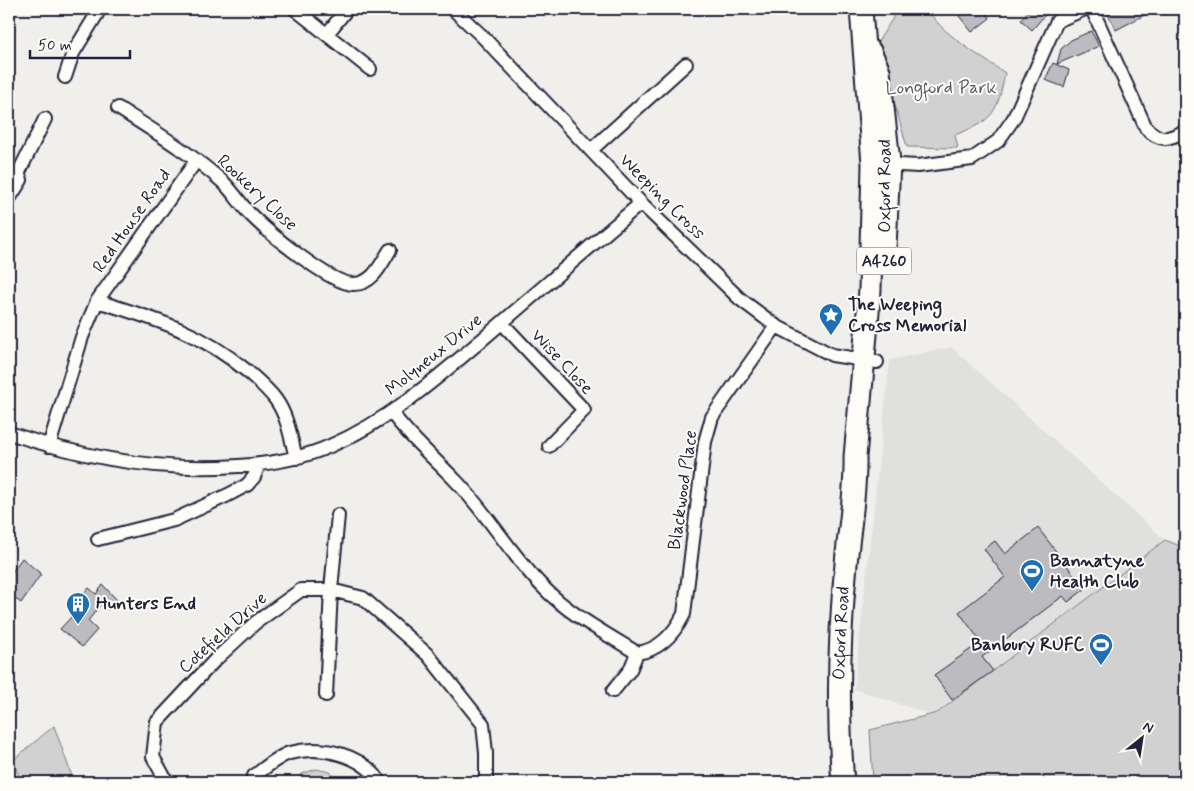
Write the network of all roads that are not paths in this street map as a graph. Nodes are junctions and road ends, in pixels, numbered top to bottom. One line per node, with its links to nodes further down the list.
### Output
1 (100, 9): 11 (street)
2 (295, 9): 8 (street)
3 (347, 9): 8 (street)
4 (453, 9): 15 (street, Weeping Cross)
5 (861, 9): 17 (main road, Oxford Road / A4260)
6 (1085, 9): 17 (street)
7 (1092, 9): 14 (street)
8 (327, 34): 10 (street)
9 (686, 64): 15 (street)
10 (370, 69)
11 (65, 77)
12 (118, 108): 16 (street, Rookery Close)
13 (45, 119): 18 (street)
14 (1185, 131)
15 (590, 150): 19 (street, Weeping Cross)
16 (196, 161): 20 (street, Rookery Close); 21 (street, Red House Road)
17 (881, 164): 24 (main road, Oxford Road / A4260)
18 (9, 199)
19 (641, 203): 22 (street, Molyneux Drive); 23 (street, Weeping Cross)
20 (390, 250)
21 (97, 301): 27 (street, Red House Road); 29 (street)
22 (502, 323): 25 (street, Molyneux Drive); 28 (street, Wise Close)
23 (776, 326): 24 (street, Weeping Cross); 34 (street, Blackwood Place)
24 (870, 361): 41 (main road, Oxford Road / A4260)
25 (391, 412): 29 (street, Molyneux Drive); 34 (street)
26 (9, 433): 27 (street, Molyneux Drive)
27 (50, 446): 30 (street, Molyneux Drive)
28 (549, 446)
29 (296, 458): 30 (street, Molyneux Drive)
30 (259, 464): 32 (street)
31 (338, 515): 33 (street)
32 (98, 540)
33 (330, 590): 36 (street); 37 (street, Cotefield Drive); 40 (street, Cotefield Drive)
34 (637, 653): 35 (street)
35 (613, 692)
36 (326, 695)
37 (167, 782)
38 (251, 782): 39 (street)
39 (380, 782)
40 (486, 782)
41 (843, 782)

